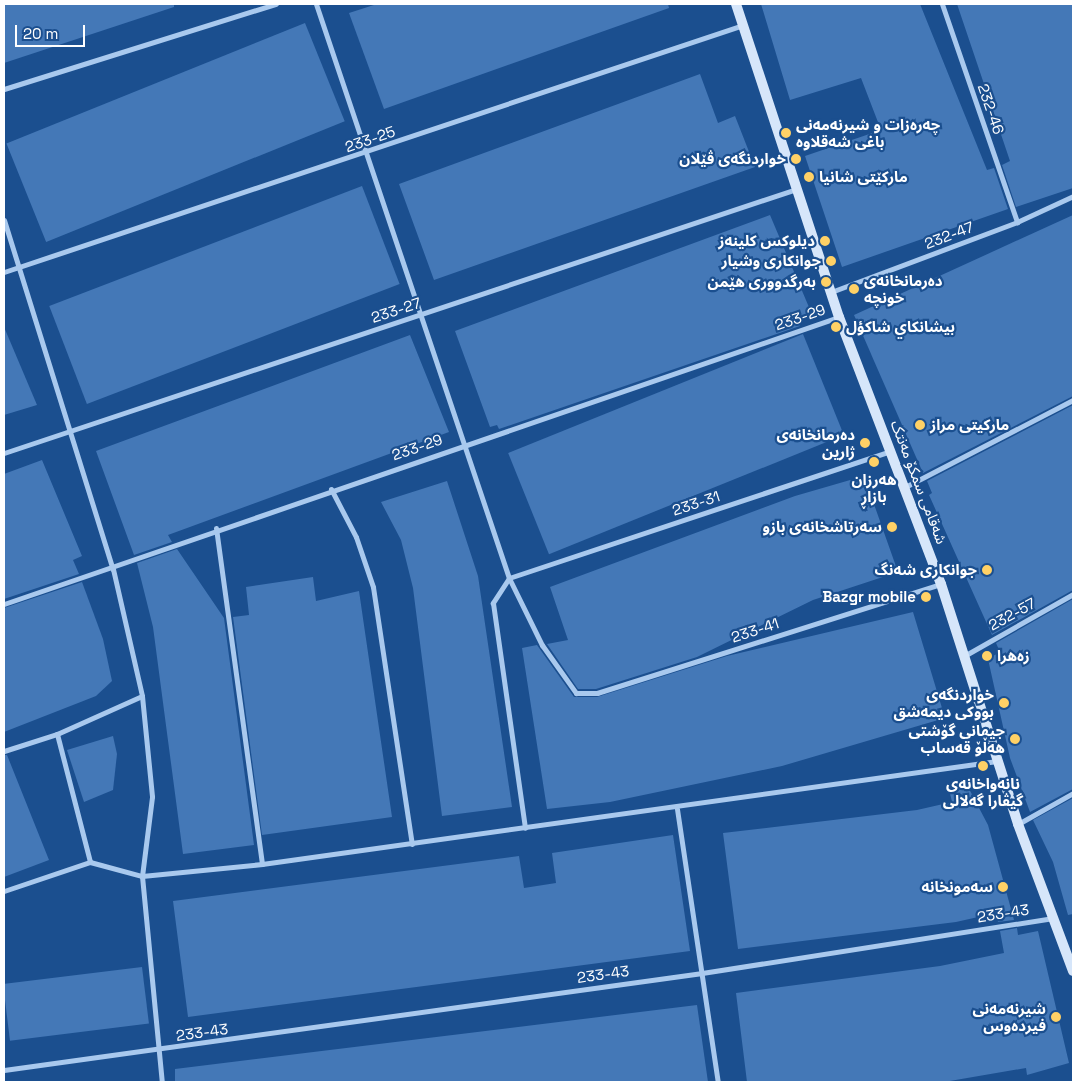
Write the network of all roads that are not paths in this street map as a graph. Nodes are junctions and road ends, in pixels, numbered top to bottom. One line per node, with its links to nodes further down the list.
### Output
1 (276, 4): 6 (street)
2 (316, 4): 7 (street)
3 (736, 4): 5 (main road, شەقامی سمکۆ مەنتک)
4 (942, 4): 11 (street, 232-46)
5 (743, 25): 7 (street, 233-25); 8 (main road, شەقامی سمکۆ مەنتک)
6 (4, 89)
7 (366, 153): 12 (street, 233-25); 15 (street)
8 (796, 189): 14 (main road, شەقامی سمکۆ مەنتک); 15 (street, 233-27)
9 (1073, 196): 11 (street, 232-47)
10 (4, 220): 12 (street)
11 (1017, 222): 14 (street, 232-47)
12 (18, 268): 13 (street, 233-25); 18 (street)
13 (4, 272)
14 (831, 292): 16 (main road, شەقامی سمکۆ مەنتک)
15 (418, 316): 18 (street, 233-27); 19 (street)
16 (839, 317): 19 (street, 233-29); 20 (main road, شەقامی سمکۆ مەنتک)
17 (1073, 400): 22 (street)
18 (70, 431): 21 (street, 233-27); 25 (street)
19 (464, 444): 23 (street, 233-29); 26 (street)
20 (892, 450): 22 (main road, شەقامی سمکۆ مەنتک); 26 (street, 233-31)
21 (4, 453)
22 (905, 487): 27 (main road, شەقامی سمکۆ مەنتک)
23 (331, 490): 24 (street, 233-29); 39 (street)
24 (216, 528): 25 (street, 233-29); 41 (street)
25 (113, 569): 29 (street, 233-29); 31 (street)
26 (509, 578): 27 (street, 233-41); 38 (street)
27 (941, 584): 30 (main road, شەقامی سمکۆ مەنتک)
28 (1073, 594): 30 (street, 232-57)
29 (4, 604)
30 (964, 656): 34 (main road, شەقامی سمکۆ مەنتک)
31 (142, 696): 32 (street); 42 (street)
32 (57, 734): 33 (street); 40 (street)
33 (4, 751)
34 (997, 761): 36 (street); 37 (main road, شەقامی سمکۆ مەنتک)
35 (1073, 793): 37 (street)
36 (677, 809): 38 (street); 46 (street)
37 (1018, 824): 44 (main road, شەقامی سمکۆ مەنتک)
38 (525, 828): 39 (street)
39 (412, 844): 41 (street)
40 (90, 862): 42 (street); 43 (street)
41 (262, 864): 42 (street)
42 (142, 876): 47 (street)
43 (4, 891)
44 (1052, 918): 45 (main road, شەقامی سمکۆ مەنتک); 46 (street, 233-43)
45 (1073, 971)
46 (702, 972): 47 (street, 233-43); 50 (street)
47 (157, 1050): 48 (street, 233-43); 49 (street)
48 (4, 1070)
49 (162, 1082)
50 (718, 1082)

